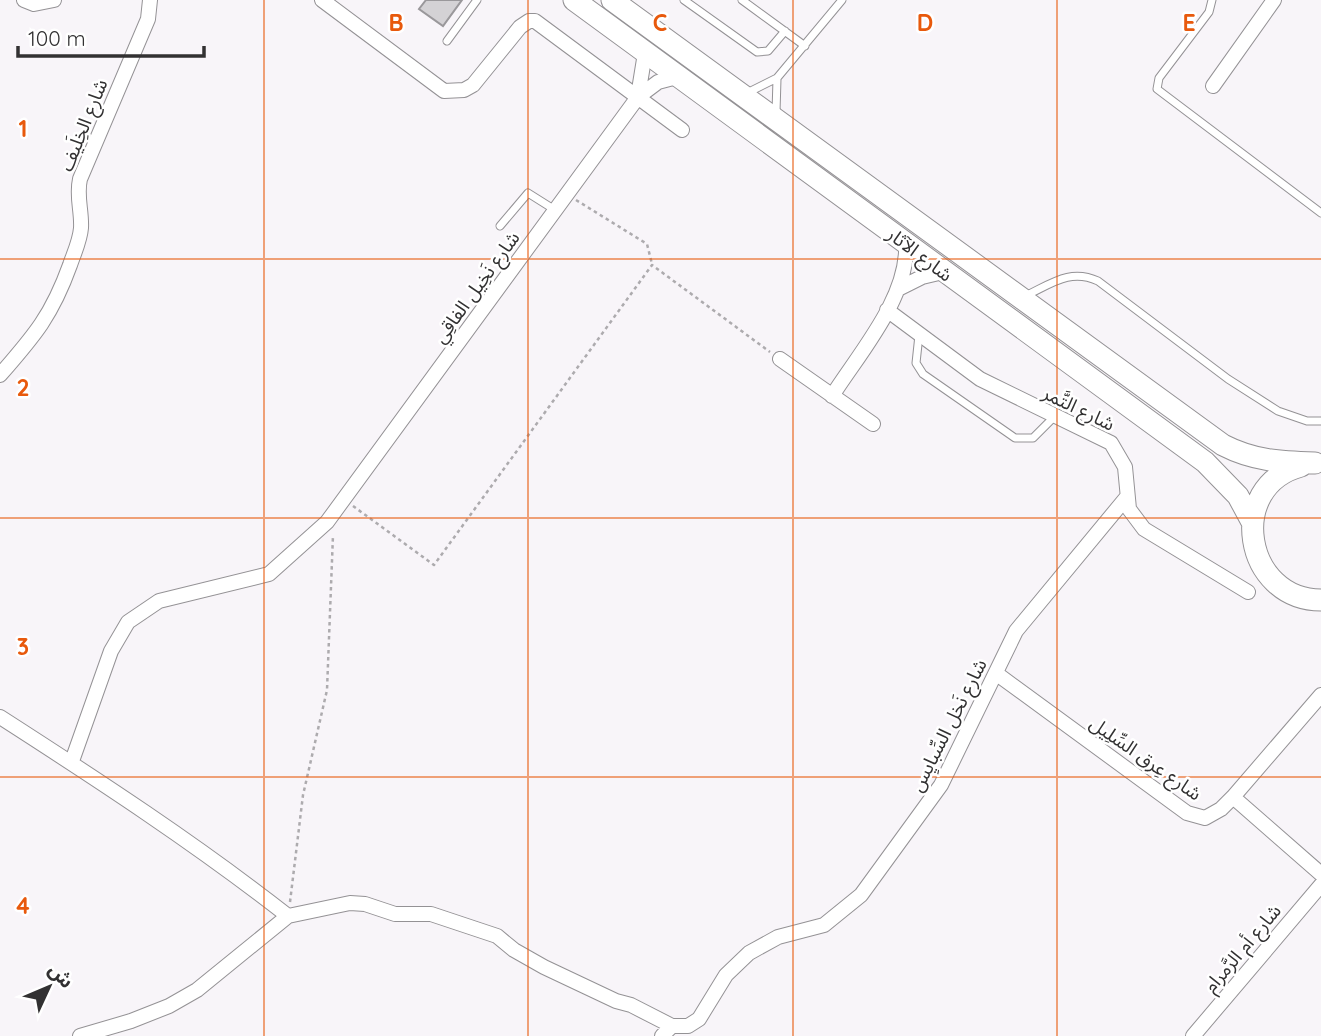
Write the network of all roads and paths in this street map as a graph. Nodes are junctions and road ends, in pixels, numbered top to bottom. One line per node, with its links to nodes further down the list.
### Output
1 (24, 0): 2 (street)
2 (54, 0)
3 (150, 0): 36 (street, شارع الخِلَيف)
4 (322, 0): 21 (street)
5 (477, 0): 14 (lane)
6 (574, 0): 16 (street, شارع الآثار)
7 (612, 0): 20 (street, شارع الآثار)
8 (684, 0): 13 (lane)
9 (842, 0): 15 (lane)
10 (1212, 0): 26 (lane)
11 (1274, 0): 19 (street)
12 (749, 2): 13 (lane)
13 (785, 31): 15 (lane)
14 (447, 41)
15 (805, 46): 18 (lane)
16 (645, 53): 17 (street, شارع الآثار); 21 (street, شارع نَخِيل الفاقِي)
17 (677, 77): 21 (street, شارع نَخِيل الفاقِي); 28 (street, شارع الآثار)
18 (777, 78): 20 (lane); 22 (lane)
19 (1213, 86)
20 (739, 93): 22 (street, شارع الآثار)
21 (638, 97): 23 (street); 24 (street, شارع نَخِيل الفاقِي)
22 (781, 126): 32 (street, شارع الآثار)
23 (682, 130)
24 (567, 195): 25 (street, شارع نَخِيل الفاقِي); 29 (path)
25 (556, 210): 27 (lane); 43 (street, شارع نَخِيل الفاقِي)
26 (1321, 213)
27 (500, 226)
28 (906, 243): 30 (street, شارع الآثار); 31 (street)
29 (652, 265): 35 (path); 43 (path)
30 (943, 272): 31 (street); 45 (street, شارع الآثار)
31 (901, 288): 33 (street)
32 (1022, 298): 39 (lane); 41 (street, شارع الآثار)
33 (887, 310): 34 (street, شارع التَّمر); 37 (street)
34 (919, 335): 38 (street, شارع التَّمر); 38 (lane)
35 (780, 359): 37 (street)
36 (0, 375)
37 (832, 396): 40 (street)
38 (1054, 418): 42 (street, شارع التَّمر)
39 (1321, 421)
40 (873, 424)
41 (1318, 463): 45 (street)
42 (1126, 498): 46 (street, شارع التَّمر); 48 (street, شارع نَخل السِّبايِس)
43 (345, 500): 44 (street, شارع نَخِيل الفاقِي)
44 (333, 514): 51 (street, شارع نَخِيل الفاقِي); 55 (path)
45 (1252, 522): 47 (street)
46 (1248, 592)
47 (1321, 600)
48 (997, 674): 52 (street, شارع عِرق السِّلِيل); 56 (street, شارع نَخل السِّبايِس)
49 (1321, 695): 52 (street, شارع عِرق السِّلِيل)
50 (0, 717): 51 (street)
51 (72, 761): 55 (street)
52 (1233, 797): 53 (street)
53 (1321, 874)
54 (1321, 885): 58 (street, شارع أم الرَّمرام)
55 (288, 916): 56 (street); 57 (street)
56 (666, 1031)
57 (80, 1036)
58 (1193, 1036)

